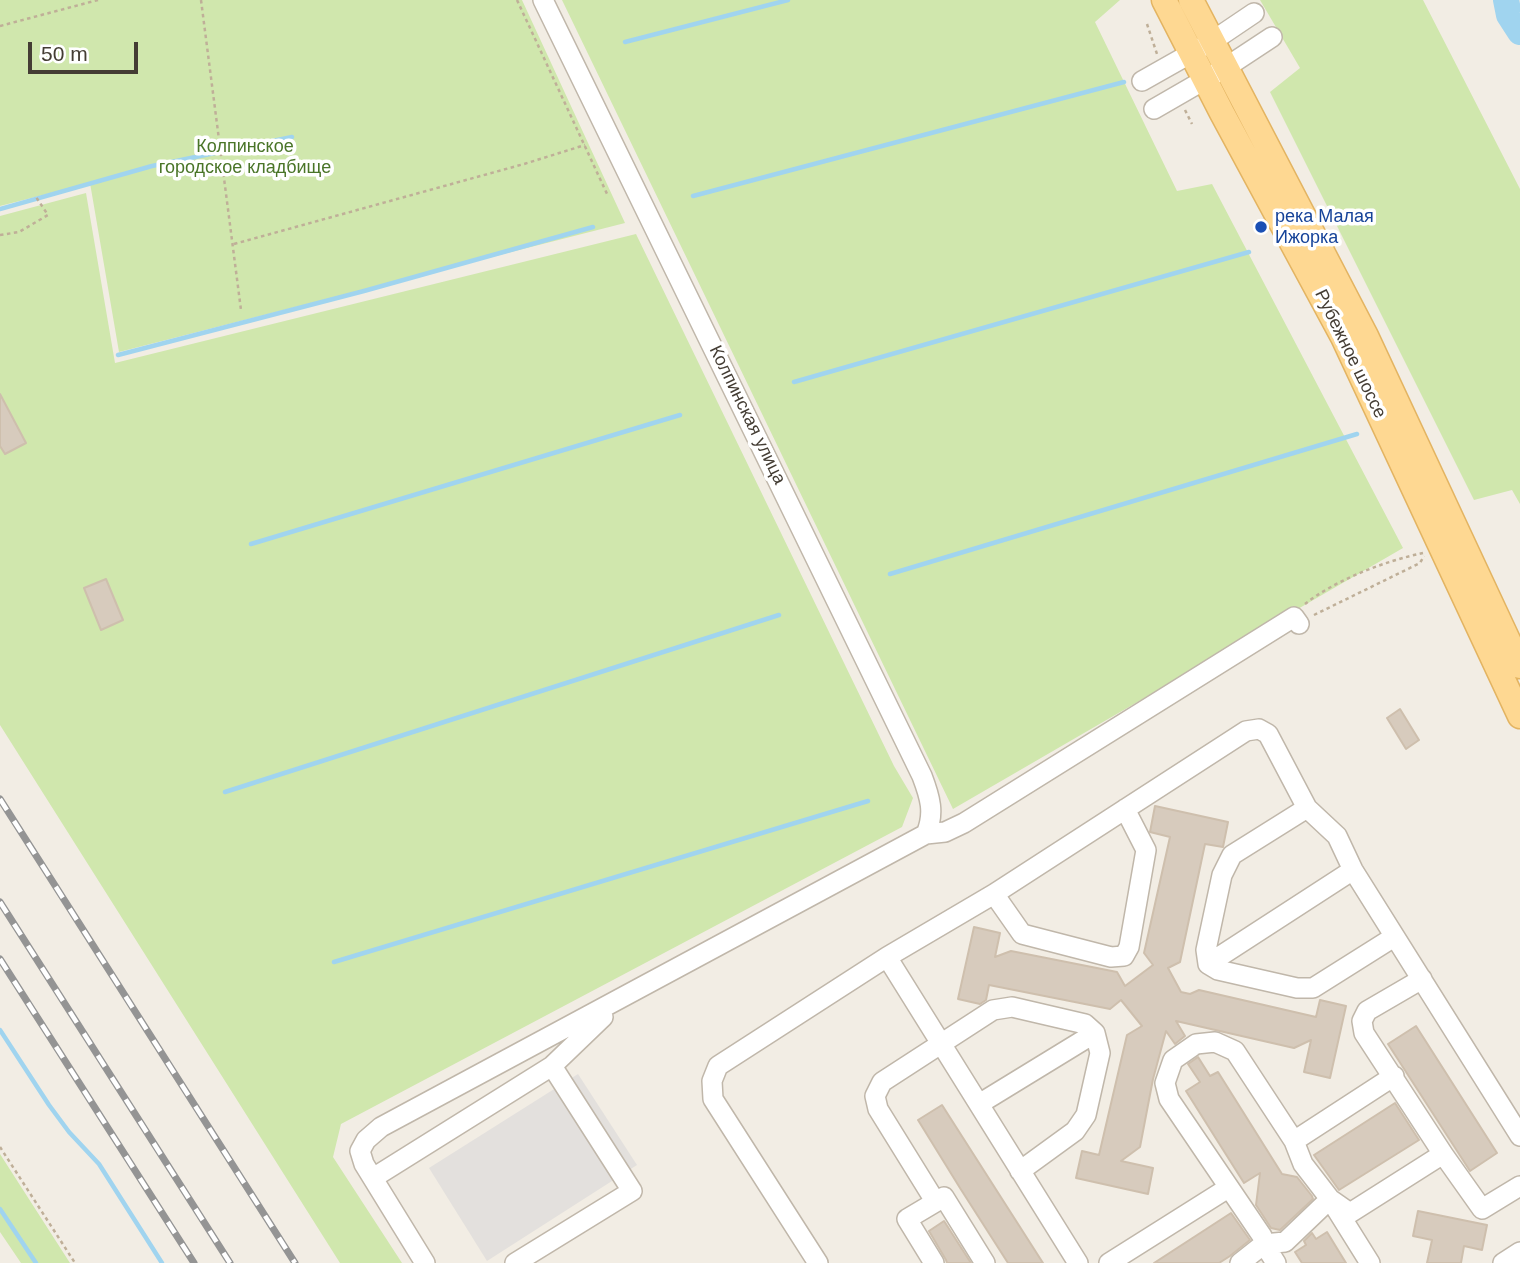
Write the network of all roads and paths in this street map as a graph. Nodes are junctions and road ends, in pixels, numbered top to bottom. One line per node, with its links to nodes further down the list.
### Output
1 (98, 0): 8 (path)
2 (201, 0): 20 (path)
3 (517, 0): 15 (path)
4 (543, 0): 27 (street, Колпинская улица)
5 (1164, 0): 10 (main road, Рубежное шоссе)
6 (1191, 0): 10 (main road, Рубежное шоссе)
7 (1254, 13): 10 (street)
8 (0, 26)
9 (1272, 37): 11 (street)
10 (1201, 48): 11 (main road, Рубежное шоссе); 12 (street)
11 (1215, 74): 13 (street); 23 (main road, Рубежное шоссе); 24 (main road, Рубежное шоссе)
12 (1142, 81)
13 (1154, 109)
14 (575, 110): 15 (path)
15 (570, 113): 16 (path)
16 (585, 145): 17 (path); 20 (path)
17 (608, 195)
18 (36, 197): 19 (path)
19 (0, 235)
20 (234, 244): 21 (path)
21 (241, 310)
22 (1297, 621): 22 (path); 27 (street)
23 (1520, 666)
24 (1520, 716)
25 (1307, 808): 26 (street); 28 (street); 32 (street)
26 (1125, 809): 29 (street); 29 (street)
27 (926, 834): 34 (street)
28 (1353, 870): 30 (street); 32 (street)
29 (994, 894): 31 (street)
30 (1394, 937): 32 (street); 33 (street)
31 (887, 957): 36 (street); 55 (street)
32 (1208, 964)
33 (1422, 979): 38 (street); 40 (street)
34 (622, 1000): 37 (street); 45 (street)
35 (1095, 1033): 36 (street); 39 (street); 44 (street)
36 (940, 1043): 39 (street); 49 (street)
37 (552, 1066): 45 (street); 54 (street)
38 (1394, 1076): 41 (street); 43 (street)
39 (979, 1104): 44 (street)
40 (1520, 1136)
41 (1294, 1141): 47 (street); 48 (street)
42 (0, 1147): 52 (path)
43 (1443, 1154): 46 (street); 48 (street)
44 (1020, 1171): 58 (street)
45 (373, 1178): 53 (street)
46 (1520, 1186)
47 (1228, 1188): 50 (street); 59 (street)
48 (1330, 1199): 50 (street); 62 (street)
49 (935, 1201): 56 (street); 57 (street)
50 (1264, 1244): 60 (street); 61 (street)
51 (1520, 1252): 63 (street)
52 (75, 1263)
53 (425, 1263)
54 (515, 1263)
55 (818, 1263)
56 (934, 1263)
57 (985, 1263)
58 (1078, 1263)
59 (1109, 1263)
60 (1240, 1263)
61 (1276, 1263)
62 (1370, 1263)
63 (1503, 1263)

